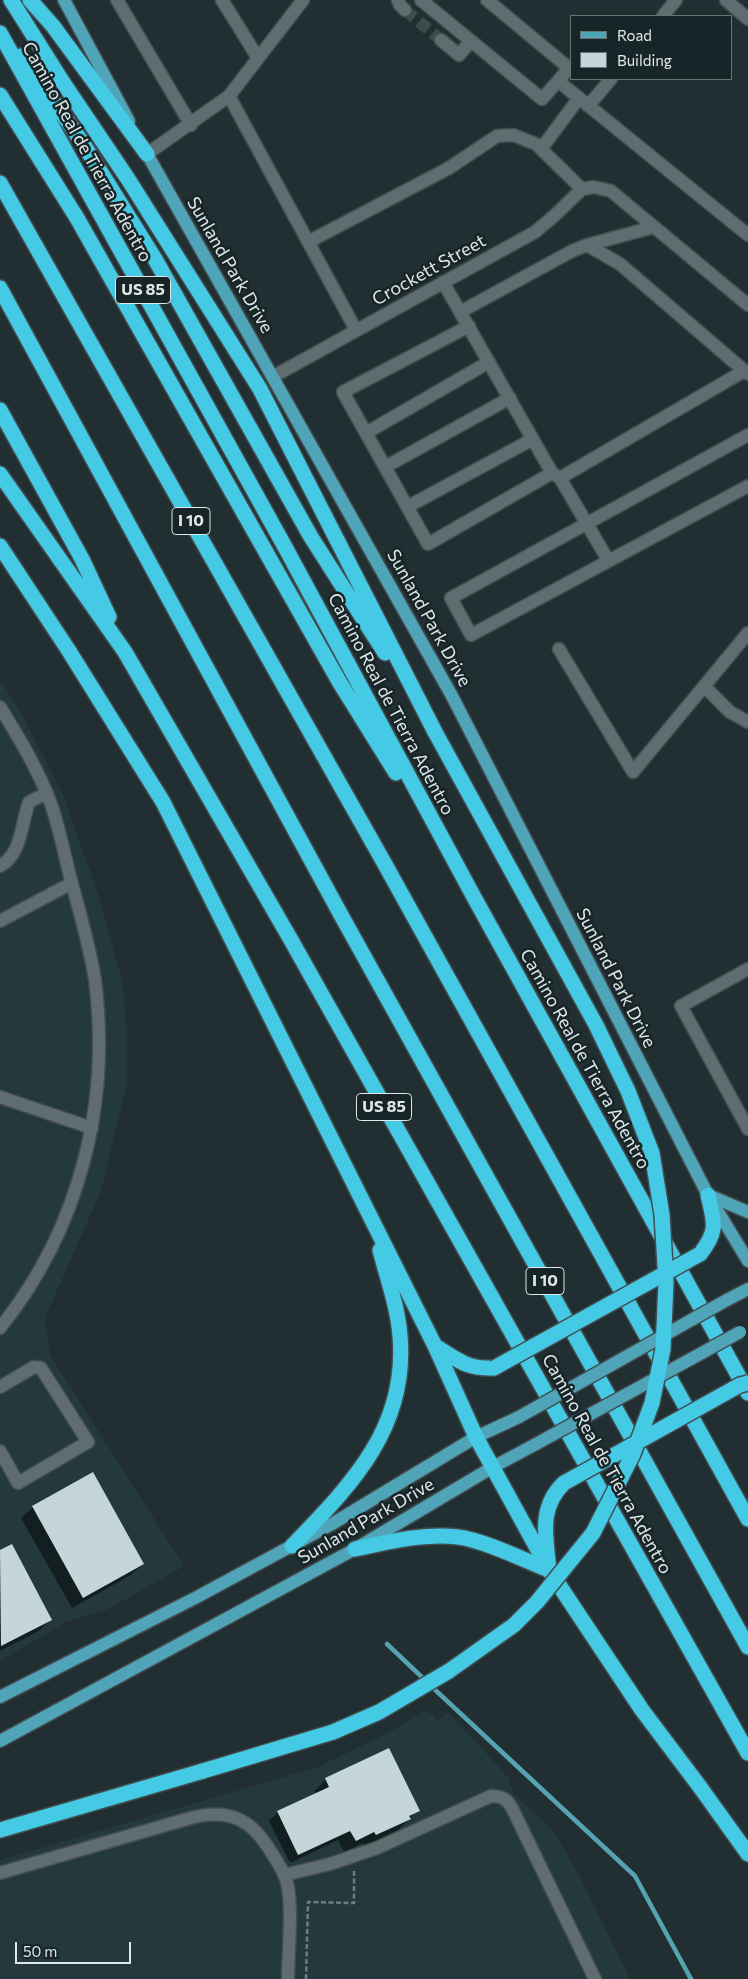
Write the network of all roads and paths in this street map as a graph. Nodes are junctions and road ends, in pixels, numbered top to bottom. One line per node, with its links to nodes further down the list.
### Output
1 (10, 0): 59 (highway)
2 (30, 0): 24 (highway)
3 (64, 0): 24 (main road, Sunland Park Drive)
4 (117, 0): 22 (street)
5 (222, 0): 16 (street)
6 (303, 0): 16 (street)
7 (421, 0): 15 (street)
8 (487, 0): 18 (street)
9 (676, 0): 11 (street)
10 (726, 0): 12 (street)
11 (663, 15)
12 (748, 19)
13 (0, 32): 59 (highway); 63 (highway, Camino Real de Tierra Adentro / US 85)
14 (441, 40): 15 (street)
15 (471, 41): 18 (street)
16 (258, 58): 20 (street)
17 (610, 80): 21 (street)
18 (558, 81): 21 (street)
19 (0, 95): 63 (highway)
20 (229, 96): 22 (street); 29 (street)
21 (584, 102): 23 (street); 28 (street)
22 (191, 125): 24 (street)
23 (541, 149): 26 (street); 29 (street)
24 (147, 154): 39 (main road, Sunland Park Drive)
25 (0, 183): 83 (highway, I 10)
26 (588, 188): 27 (street); 31 (street, Crockett Street)
27 (654, 227): 30 (street); 33 (street)
28 (748, 235)
29 (308, 242): 36 (street)
30 (587, 245): 34 (street); 38 (street)
31 (444, 282): 34 (street); 36 (street, Crockett Street)
32 (0, 288): 87 (highway, I 10)
33 (748, 306)
34 (460, 312): 35 (street)
35 (468, 326): 37 (street); 42 (street)
36 (356, 330): 39 (street, Crockett Street)
37 (489, 362): 40 (street); 42 (street)
38 (746, 373): 47 (street)
39 (274, 376): 69 (main road, Sunland Park Drive)
40 (510, 398): 44 (street); 45 (street)
41 (0, 410): 55 (highway)
42 (366, 433): 45 (street)
43 (748, 435): 50 (street)
44 (533, 439): 47 (street); 49 (street)
45 (385, 467): 49 (street)
46 (0, 474): 55 (highway, Camino Real de Tierra Adentro / US 85)
47 (556, 475): 49 (street); 50 (street)
48 (748, 486): 52 (street)
49 (407, 507)
50 (586, 523): 52 (street); 52 (street)
51 (0, 546): 71 (highway)
52 (608, 560)
53 (748, 633): 56 (street)
54 (559, 649): 56 (street)
55 (125, 652): 90 (highway, Camino Real de Tierra Adentro / US 85)
56 (704, 686): 58 (street)
57 (0, 707): 60 (street)
58 (748, 722)
59 (435, 732): 91 (highway, bridge)
60 (47, 793): 61 (street); 62 (street)
61 (0, 866)
62 (72, 883): 64 (street); 67 (street)
63 (475, 899): 79 (highway, Camino Real de Tierra Adentro / US 85)
64 (0, 921)
65 (748, 969): 68 (street)
66 (0, 1098): 67 (street)
67 (92, 1128): 74 (street)
68 (748, 1129)
69 (708, 1194): 70 (main road); 72 (main road, Sunland Park Drive); 76 (highway, bridge)
70 (748, 1212)
71 (372, 1220): 76 (highway); 84 (highway)
72 (748, 1261)
73 (748, 1289): 80 (main road, Sunland Park Drive, bridge)
74 (0, 1328)
75 (744, 1330): 82 (main road, Sunland Park Drive, bridge)
76 (434, 1346): 80 (highway)
77 (748, 1383): 86 (highway, bridge)
78 (0, 1388): 81 (street)
79 (748, 1393)
80 (476, 1436): 82 (highway); 84 (main road, Sunland Park Drive)
81 (0, 1451)
82 (493, 1467): 85 (main road, Sunland Park Drive); 86 (highway)
83 (748, 1519)
84 (292, 1546): 88 (main road, Sunland Park Drive)
85 (355, 1549): 86 (highway); 89 (main road, Sunland Park Drive)
86 (549, 1570): 92 (highway)
87 (748, 1647)
88 (0, 1696)
89 (0, 1741)
90 (748, 1753)
91 (0, 1830)
92 (748, 1854)
93 (350, 1858): 95 (street); 97 (path); 98 (street)
94 (0, 1873): 95 (street)
95 (284, 1875): 96 (street)
96 (288, 1979)
97 (306, 1979)
98 (595, 1979)

